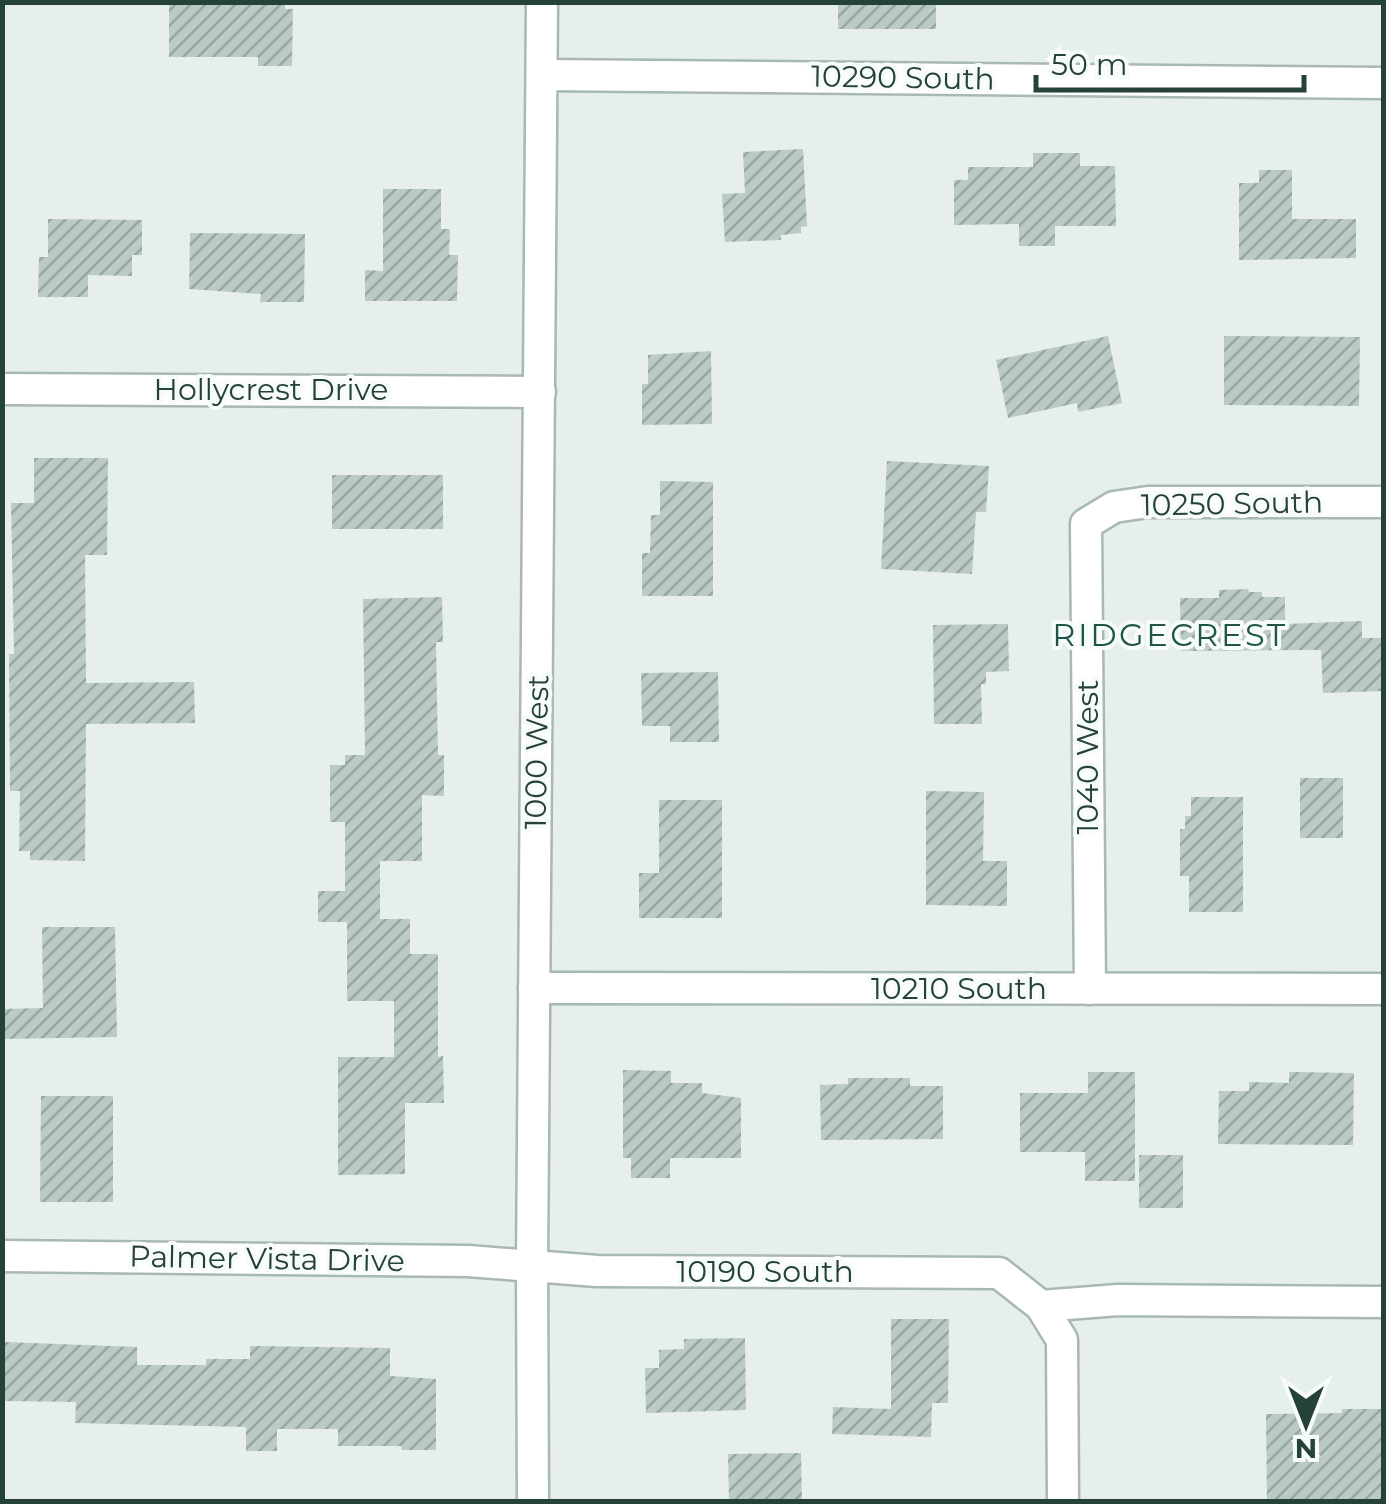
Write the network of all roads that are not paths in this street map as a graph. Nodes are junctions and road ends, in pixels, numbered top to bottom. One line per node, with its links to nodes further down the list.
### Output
1 (542, 2): 2 (street, 1000 West)
2 (542, 75): 3 (street, 10290 South); 5 (street, 1000 West)
3 (1384, 83)
4 (2, 388): 5 (street, Hollycrest Drive)
5 (540, 392): 8 (street, 1000 West)
6 (1384, 502): 7 (street, 10250 South)
7 (1086, 524): 9 (street, 1040 West)
8 (534, 988): 9 (street, 10210 South); 12 (street, 1000 West)
9 (1090, 989): 10 (street, 10210 South)
10 (1384, 989)
11 (2, 1256): 12 (street, Palmer Vista Drive)
12 (532, 1265): 14 (street, 10190 South); 15 (street, 1000 West)
13 (1384, 1302): 14 (street)
14 (1041, 1306): 16 (street)
15 (533, 1502)
16 (1063, 1502)

